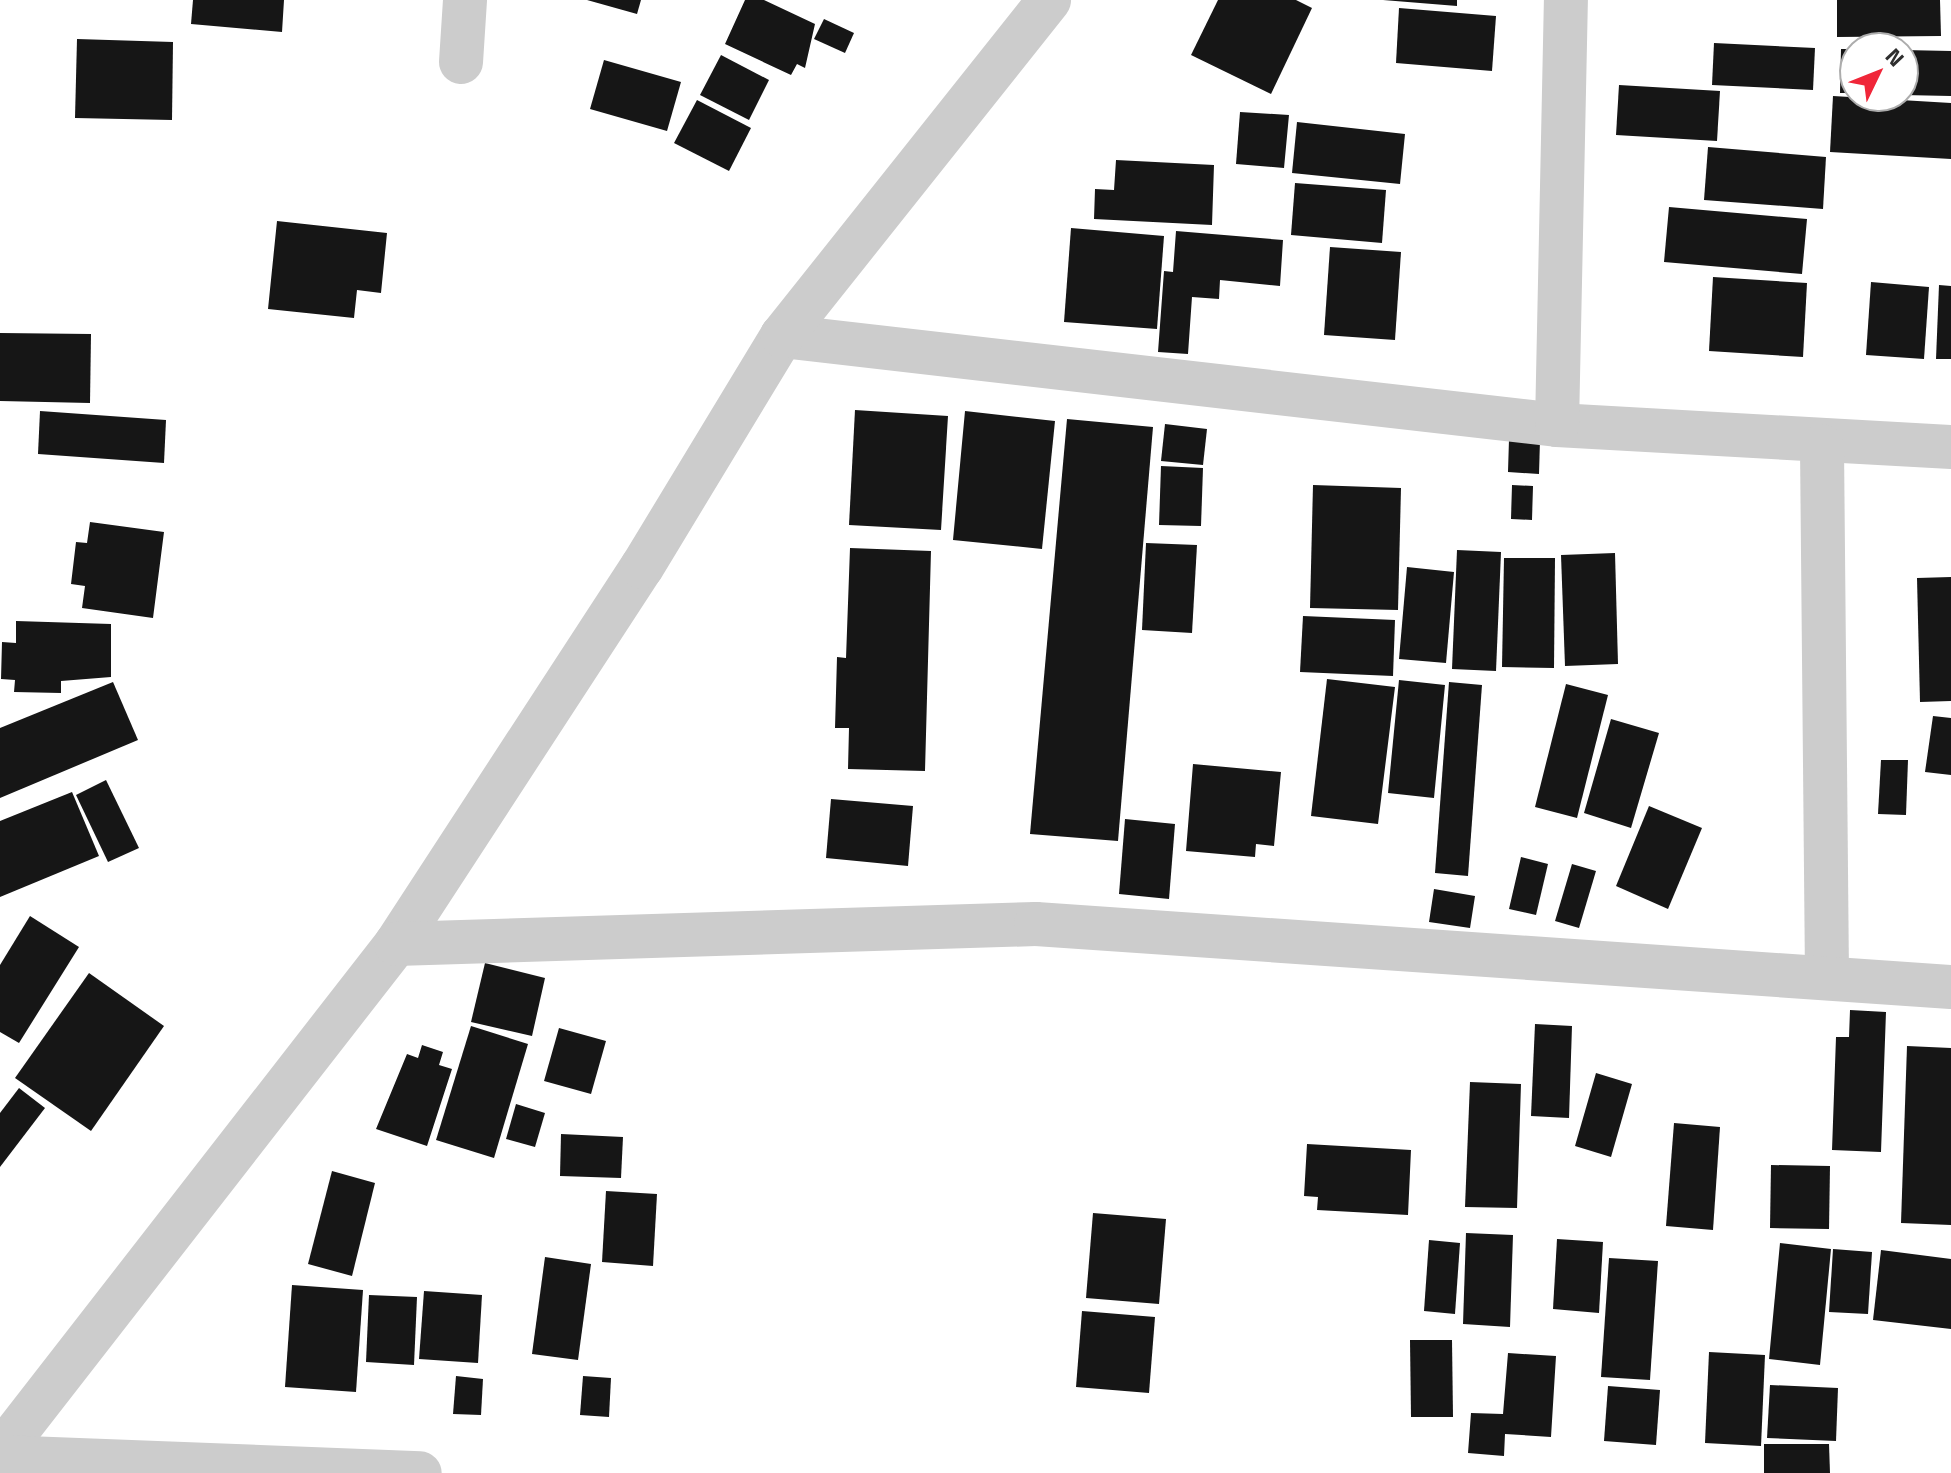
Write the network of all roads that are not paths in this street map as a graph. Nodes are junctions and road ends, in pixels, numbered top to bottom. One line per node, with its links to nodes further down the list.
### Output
1 (465, 0): 4 (street)
2 (1049, 0): 5 (street)
3 (1566, 0): 6 (street)
4 (461, 62)
5 (782, 336): 6 (street); 9 (street)
6 (1557, 425): 7 (street)
7 (1822, 446): 8 (street); 10 (street)
8 (1951, 447)
9 (396, 944): 10 (street); 12 (street)
10 (1827, 975): 11 (street)
11 (1951, 987)
12 (0, 1455): 13 (street)
13 (420, 1473)

